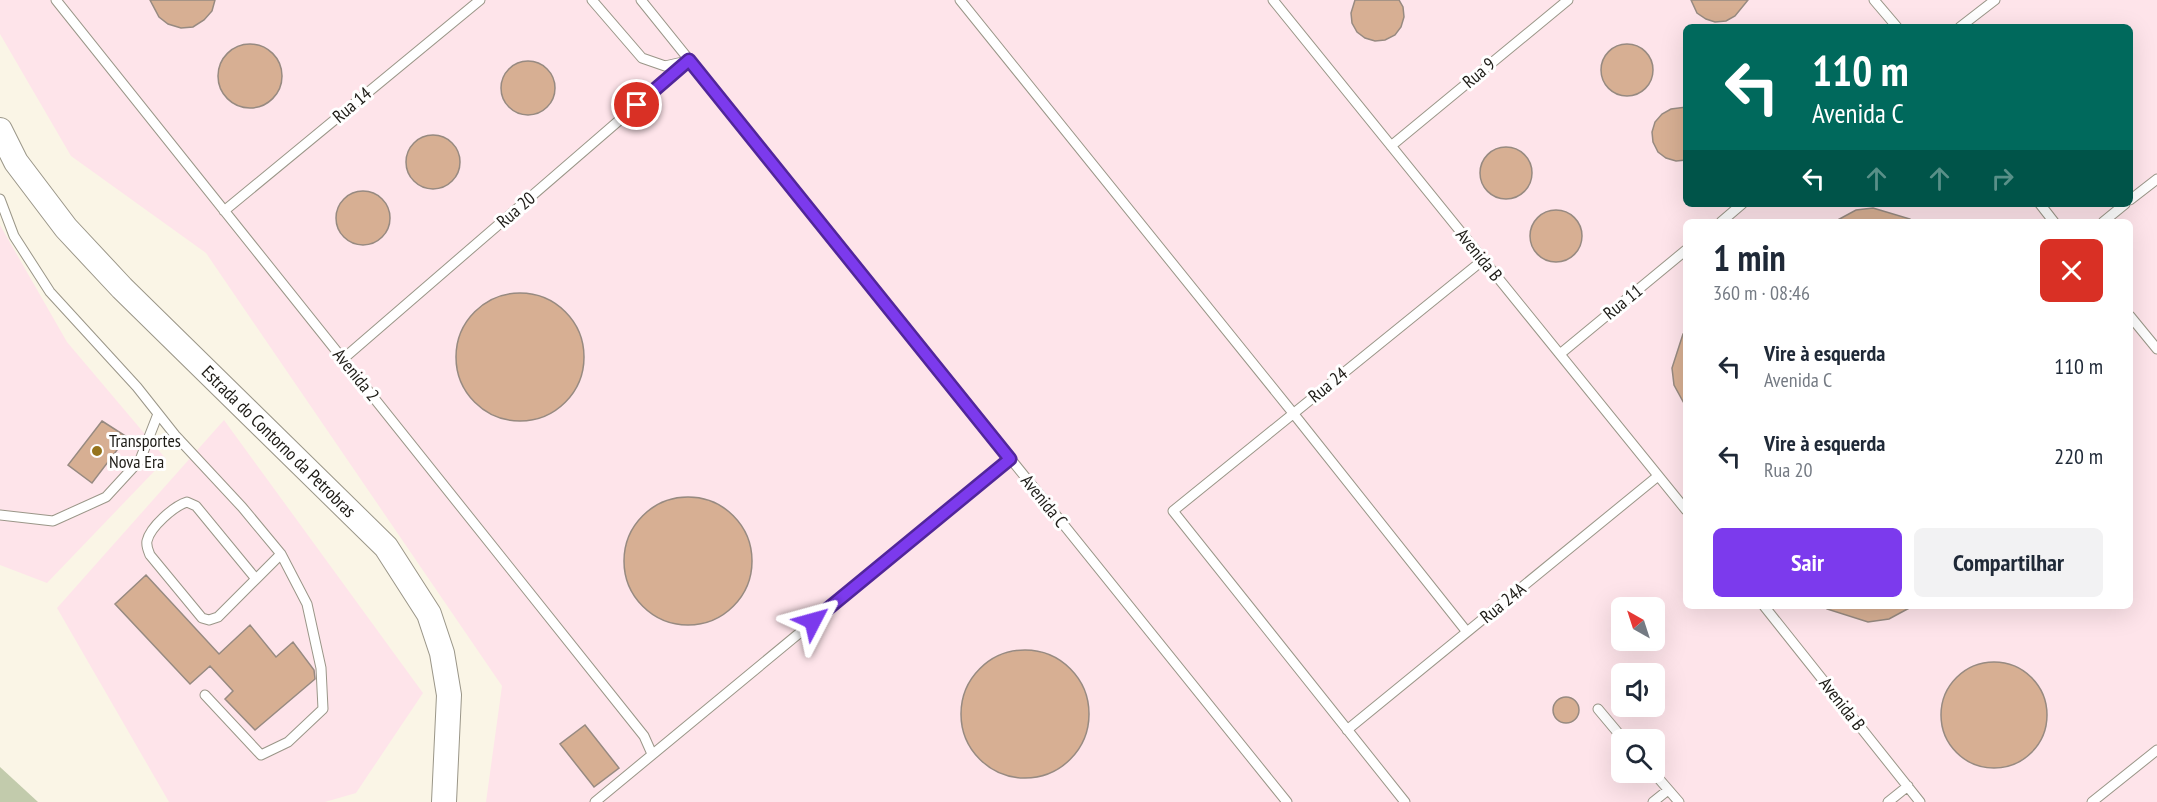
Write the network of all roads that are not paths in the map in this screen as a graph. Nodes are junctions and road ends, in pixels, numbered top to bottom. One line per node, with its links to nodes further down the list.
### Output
1 (56, 0): 21 (lane, Avenida 2)
2 (480, 0): 21 (lane, Rua 14)
3 (592, 0): 12 (lane)
4 (640, 0): 12 (lane, Avenida C)
5 (960, 0): 31 (lane)
6 (1273, 0): 14 (lane, Avenida B)
7 (1568, 0): 14 (lane, Rua 9)
8 (1874, 0): 10 (lane)
9 (1995, 0): 11 (lane)
10 (1894, 24)
11 (1964, 24)
12 (689, 60): 30 (lane, Rua 20); 33 (lane, Avenida C)
13 (0, 130): 50 (main road, Estrada do Contorno da Petrobras)
14 (1391, 146): 26 (lane, Avenida B)
15 (2157, 178): 16 (lane)
16 (2133, 198)
17 (0, 199): 32 (lane)
18 (1739, 207): 22 (lane)
19 (2042, 207): 23 (lane)
20 (2121, 207): 24 (lane)
21 (224, 211): 30 (lane, Avenida 2)
22 (1724, 219)
23 (2052, 219)
24 (2107, 219)
25 (1683, 252): 29 (lane, Rua 11)
26 (1483, 260): 29 (lane, Avenida B); 31 (lane, Rua 24)
27 (2133, 320): 28 (lane)
28 (2157, 349)
29 (1560, 354): 34 (lane, Avenida B)
30 (343, 359): 46 (lane, Avenida 2)
31 (1293, 413): 40 (lane); 44 (lane, Rua 24)
32 (158, 414): 36 (lane); 37 (lane)
33 (1010, 459): 46 (lane); 52 (lane, Avenida C)
34 (1658, 476): 35 (lane, Avenida B); 40 (lane, Rua 24A)
35 (1683, 506)
36 (0, 515)
37 (281, 555): 38 (lane); 41 (lane)
38 (256, 579): 38 (lane)
39 (1766, 609): 48 (lane, Avenida B)
40 (1467, 632): 44 (lane, Rua 24A)
41 (205, 695)
42 (1598, 709): 43 (lane)
43 (1615, 729)
44 (1347, 730): 53 (lane)
45 (2157, 750): 58 (lane)
46 (652, 754): 51 (lane)
47 (1662, 783): 49 (lane)
48 (1908, 786): 56 (lane); 57 (lane, Avenida B)
49 (1668, 790): 54 (lane); 55 (lane)
50 (444, 802)
51 (595, 802)
52 (1287, 802)
53 (1406, 802)
54 (1653, 802)
55 (1679, 802)
56 (1888, 802)
57 (1920, 802)
58 (2092, 802)

